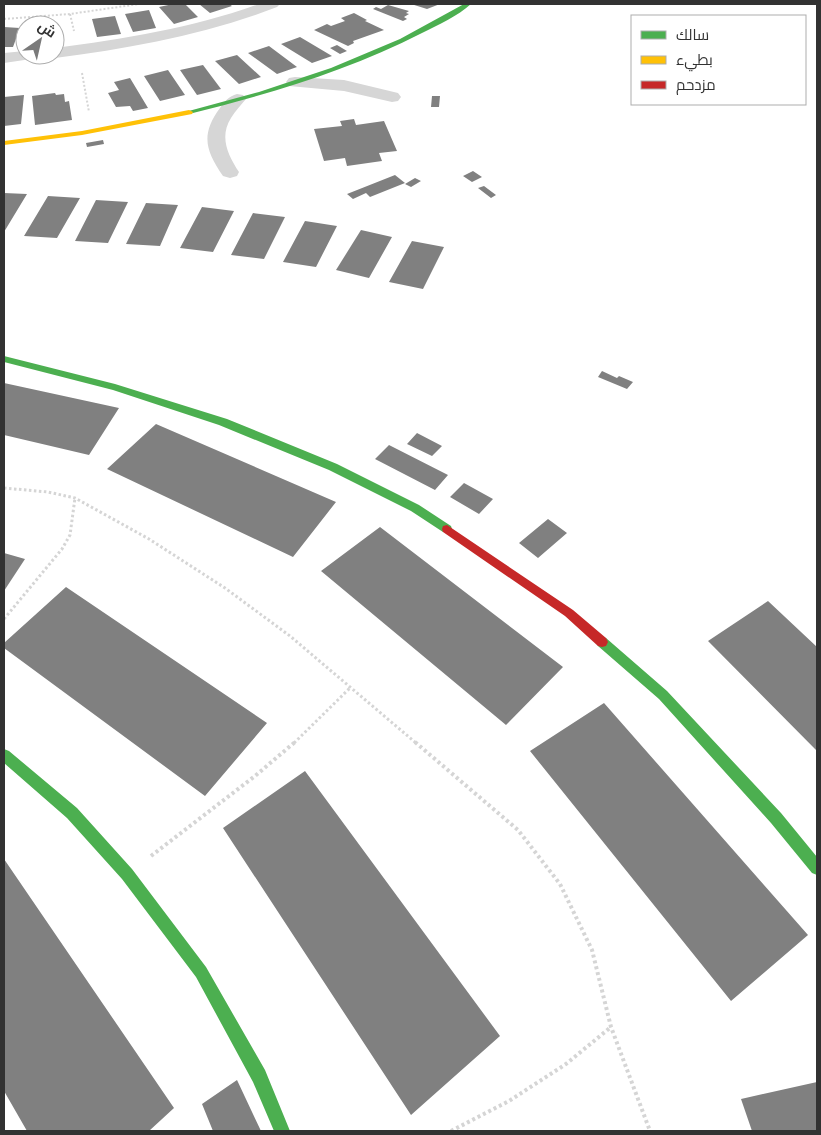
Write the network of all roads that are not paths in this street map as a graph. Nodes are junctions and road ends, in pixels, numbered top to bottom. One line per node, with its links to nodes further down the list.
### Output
1 (272, 4): 3 (street)
2 (468, 4): 4 (street)
3 (65, 52)
4 (295, 82): 5 (street); 6 (street)
5 (392, 97)
6 (237, 99): 7 (street); 8 (street)
7 (4, 143)
8 (230, 172)
9 (4, 359): 11 (street)
10 (4, 755): 12 (street)
11 (817, 868)
12 (282, 1131)

